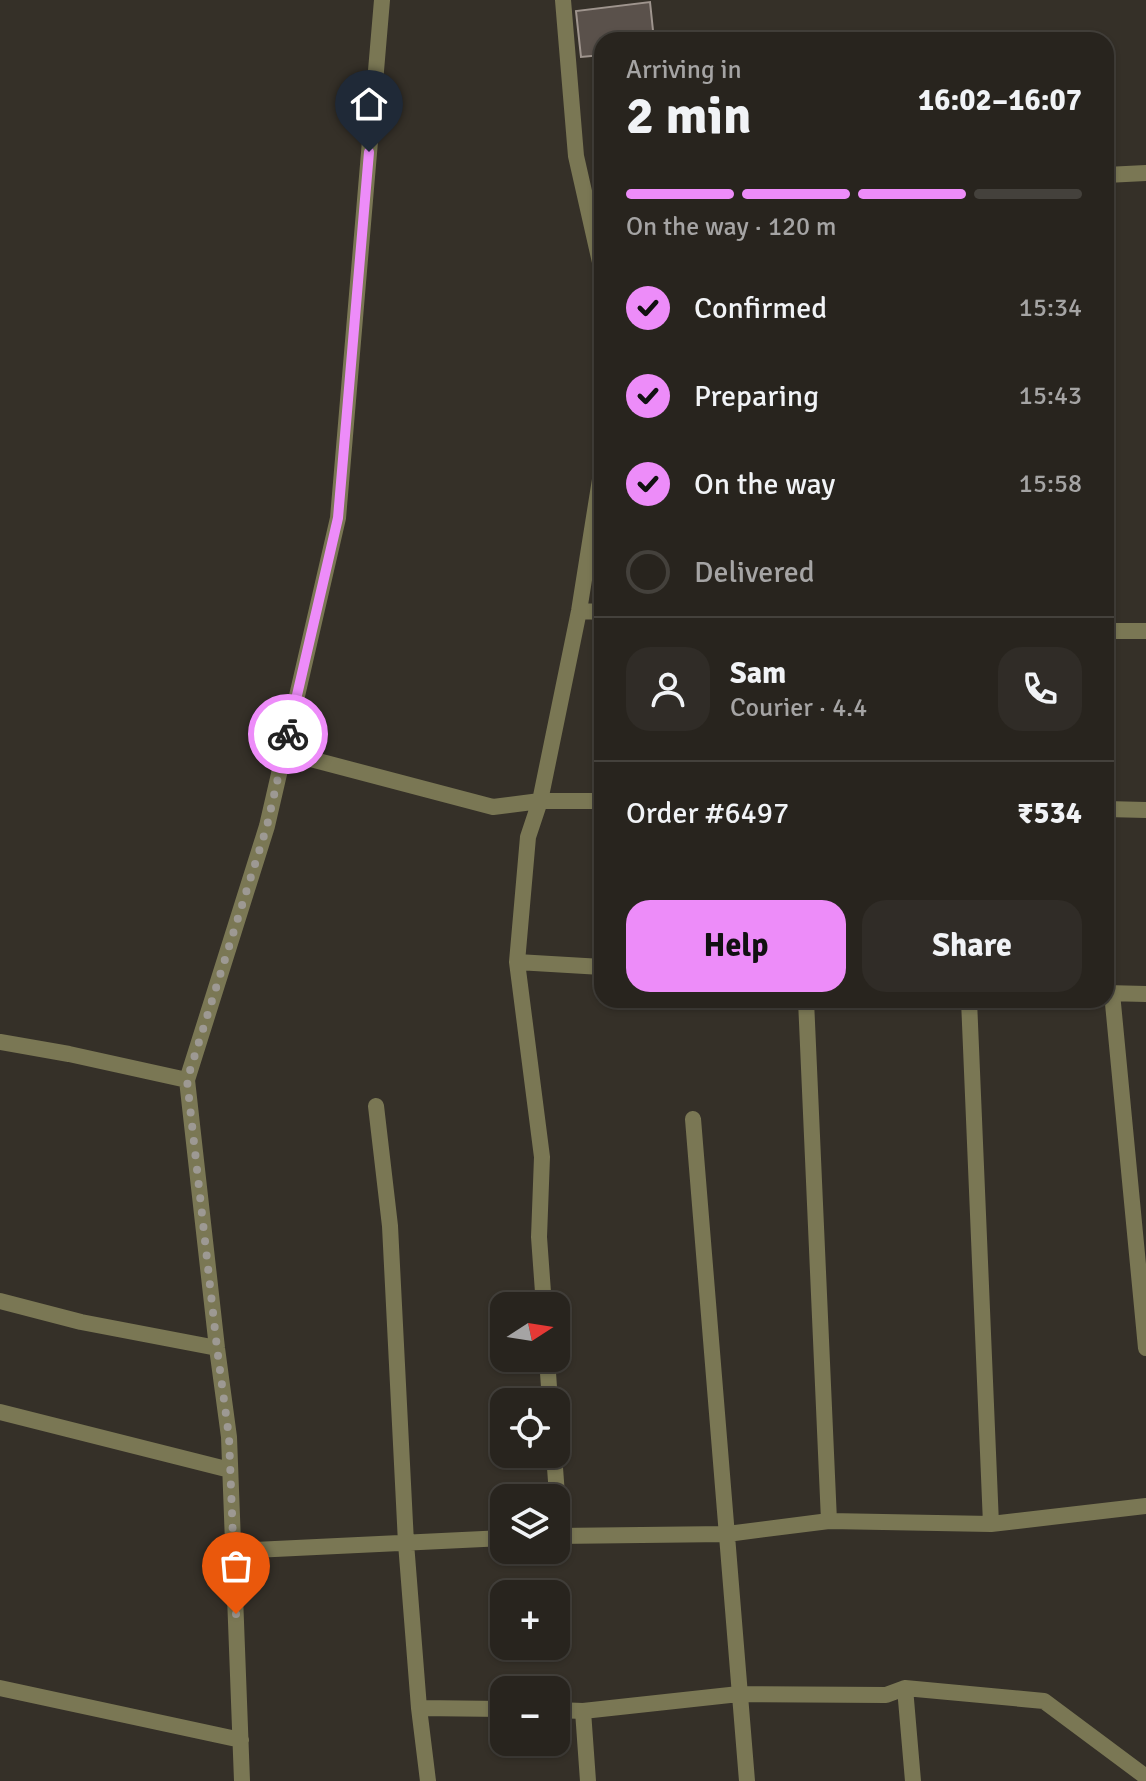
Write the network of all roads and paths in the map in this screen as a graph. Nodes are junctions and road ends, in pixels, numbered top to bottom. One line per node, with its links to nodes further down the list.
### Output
1 (382, 0): 11 (street)
2 (563, 0): 5 (street)
3 (1146, 173): 4 (street)
4 (1114, 175)
5 (594, 199)
6 (594, 517): 7 (street)
7 (579, 611): 8 (street); 12 (street)
8 (594, 612)
9 (1114, 631): 10 (street)
10 (1146, 631)
11 (284, 752): 12 (street); 24 (street)
12 (540, 801): 13 (street); 16 (street)
13 (594, 801)
14 (1114, 809): 15 (street)
15 (1146, 810)
16 (517, 962): 17 (street); 27 (street)
17 (594, 967)
18 (1114, 993): 19 (street)
19 (1146, 994)
20 (806, 1008): 34 (street)
21 (969, 1008): 35 (street)
22 (1111, 1008): 30 (street)
23 (0, 1042): 24 (street)
24 (187, 1080): 29 (street)
25 (376, 1106): 39 (street)
26 (693, 1119): 36 (street)
27 (543, 1292)
28 (0, 1301): 29 (street)
29 (217, 1348): 32 (street)
30 (1146, 1348)
31 (0, 1412): 32 (street)
32 (230, 1470): 40 (street)
33 (1146, 1506): 35 (street)
34 (829, 1521): 35 (street); 36 (street)
35 (991, 1524)
36 (727, 1534): 37 (street); 43 (street)
37 (570, 1536)
38 (490, 1539): 39 (street)
39 (406, 1543): 40 (street); 44 (street)
40 (234, 1551): 48 (street)
41 (0, 1688): 48 (street)
42 (905, 1688): 43 (street); 49 (street); 54 (street)
43 (739, 1694): 47 (street); 53 (street)
44 (419, 1708): 45 (street); 51 (street)
45 (490, 1709)
46 (570, 1711): 47 (street)
47 (583, 1711): 52 (street)
48 (241, 1740): 50 (street)
49 (1146, 1777)
50 (242, 1781)
51 (428, 1781)
52 (588, 1781)
53 (747, 1781)
54 (913, 1781)

